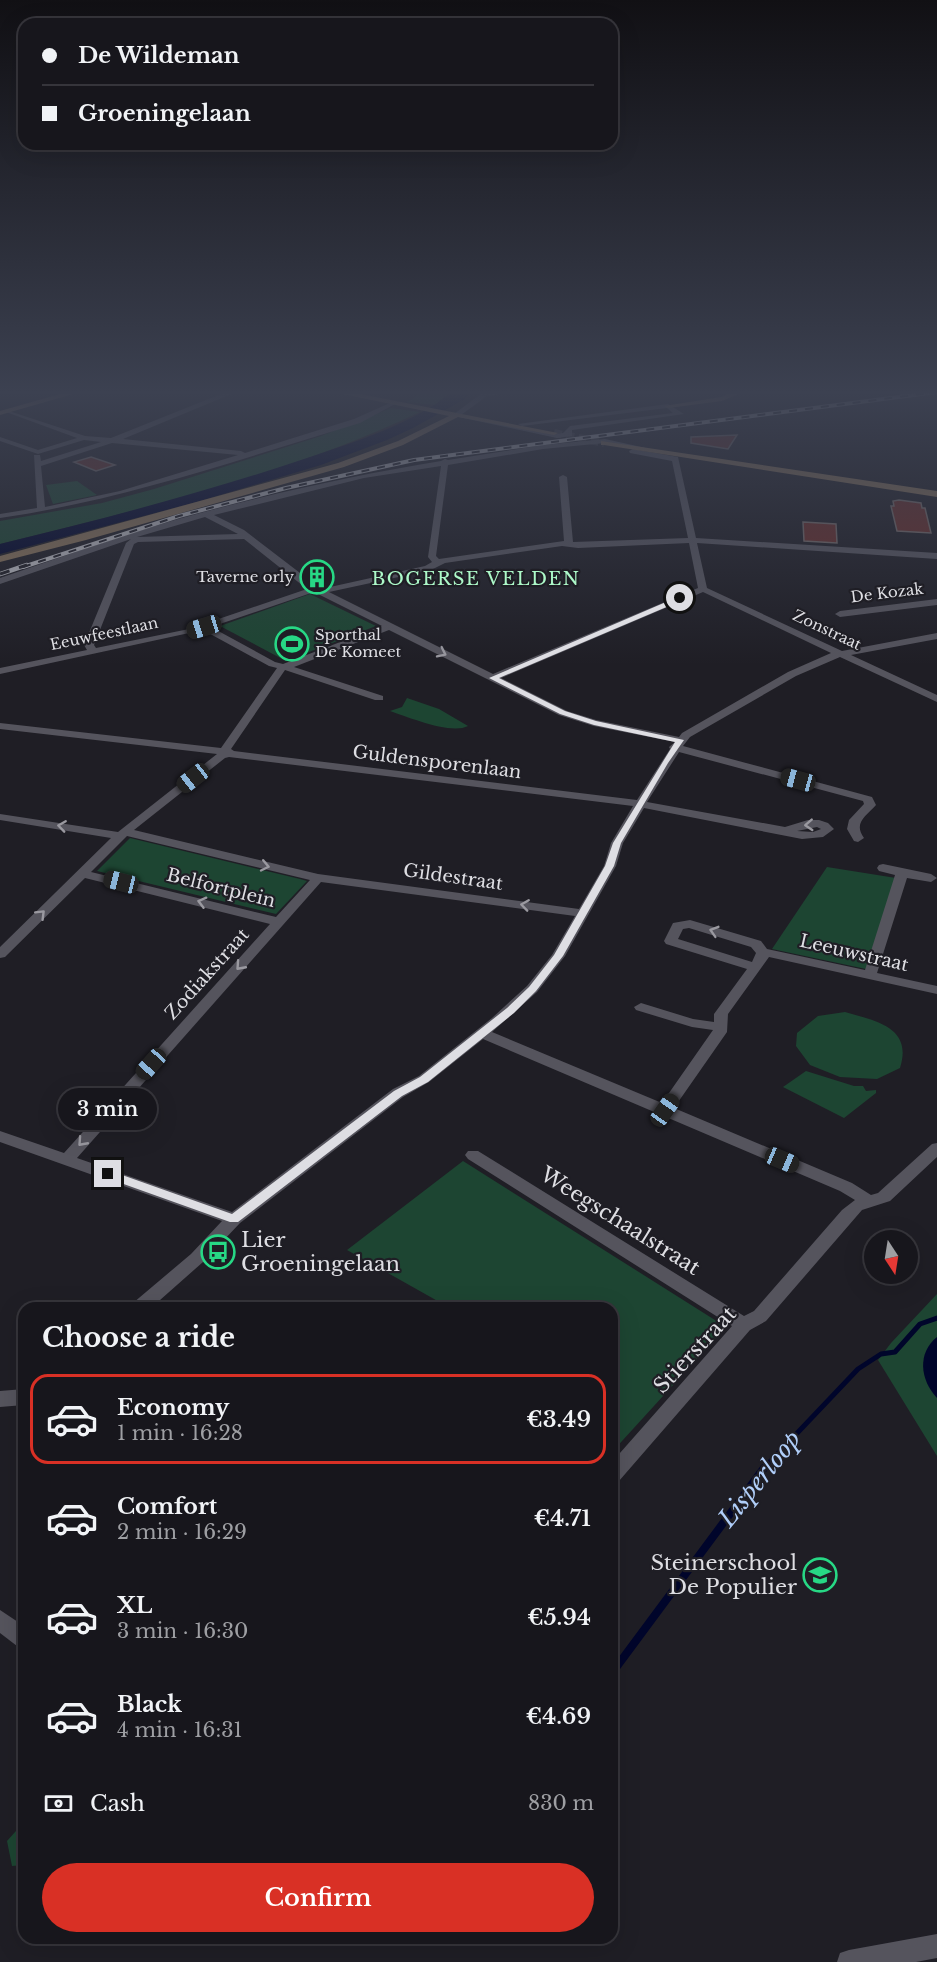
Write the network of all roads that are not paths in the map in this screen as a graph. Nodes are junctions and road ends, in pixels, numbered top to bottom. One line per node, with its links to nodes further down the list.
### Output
1 (38, 482): 10 (street)
2 (161, 482): 10 (street)
3 (284, 482): 18 (street)
4 (341, 482): 11 (street)
5 (442, 482): 19 (street)
6 (563, 482): 16 (street)
7 (679, 482): 15 (street)
8 (852, 482): 9 (street)
9 (937, 494)
10 (41, 510): 12 (street)
11 (206, 514): 13 (street); 14 (street)
12 (0, 516)
13 (245, 536): 14 (street); 22 (street)
14 (132, 539): 20 (street); 28 (street)
15 (692, 541): 16 (street, Eeuwfeestlaan); 17 (street, Eeuwfeestlaan); 21 (street)
16 (569, 544): 19 (street, Eeuwfeestlaan)
17 (937, 556)
18 (0, 559)
19 (437, 562): 22 (street, Eeuwfeestlaan)
20 (0, 581)
21 (704, 589): 29 (street, Zonstraat); 32 (street)
22 (318, 590): 25 (street); 26 (street, Eeuwfeestlaan)
23 (937, 602): 24 (street, De Kozak)
24 (840, 614)
25 (390, 626): 30 (street); 32 (street, one-way to 32)
26 (204, 627): 28 (street, Eeuwfeestlaan); 30 (street)
27 (937, 636): 29 (street)
28 (93, 651): 31 (street, Eeuwfeestlaan)
29 (842, 653): 34 (street, Zonstraat); 36 (street)
30 (282, 668): 33 (street); 37 (street)
31 (0, 671)
32 (493, 678): 36 (street)
33 (379, 698)
34 (937, 699)
35 (0, 726): 37 (street, Guldensporenlaan)
36 (677, 744): 38 (street); 42 (street)
37 (223, 753): 38 (street, Guldensporenlaan); 41 (street)
38 (642, 804): 40 (street, Guldensporenlaan); 48 (street)
39 (0, 817): 41 (street, Belfortplein, one-way to 39)
40 (786, 831)
41 (123, 834): 44 (street); 46 (street, Belfortplein, one-way to 46)
42 (858, 838)
43 (883, 868): 45 (street)
44 (81, 873): 49 (street, Belfortplein, one-way to 44); 51 (street, one-way to 44)
45 (902, 873): 47 (street); 53 (street)
46 (318, 878): 48 (street, Gildestraat, one-way to 46); 49 (street, Belfortplein)
47 (931, 878)
48 (583, 912): 57 (street)
49 (279, 922): 62 (street, Zodiakstraat, one-way to 62)
50 (763, 952): 52 (street); 52 (street, Leeuwstraat, one-way to 52); 53 (street, Leeuwstraat)
51 (0, 954)
52 (756, 968): 56 (street)
53 (870, 975): 54 (street, Leeuwstraat)
54 (937, 990)
55 (641, 1007): 56 (street)
56 (721, 1027): 58 (street)
57 (482, 1033): 58 (street); 64 (street)
58 (665, 1110): 63 (street)
59 (0, 1136): 62 (street)
60 (937, 1148): 63 (street, Stierstraat)
61 (472, 1155): 66 (street, Weegschaalstraat)
62 (66, 1160): 64 (street)
63 (868, 1202): 66 (street, Stierstraat)
64 (234, 1219): 65 (street)
65 (147, 1302)
66 (744, 1325): 69 (street, Stierstraat)
67 (18, 1398): 68 (street)
68 (0, 1399)
69 (618, 1468)
70 (0, 1620): 71 (street)
71 (18, 1634)
72 (937, 1946): 73 (street)
73 (849, 1962)

